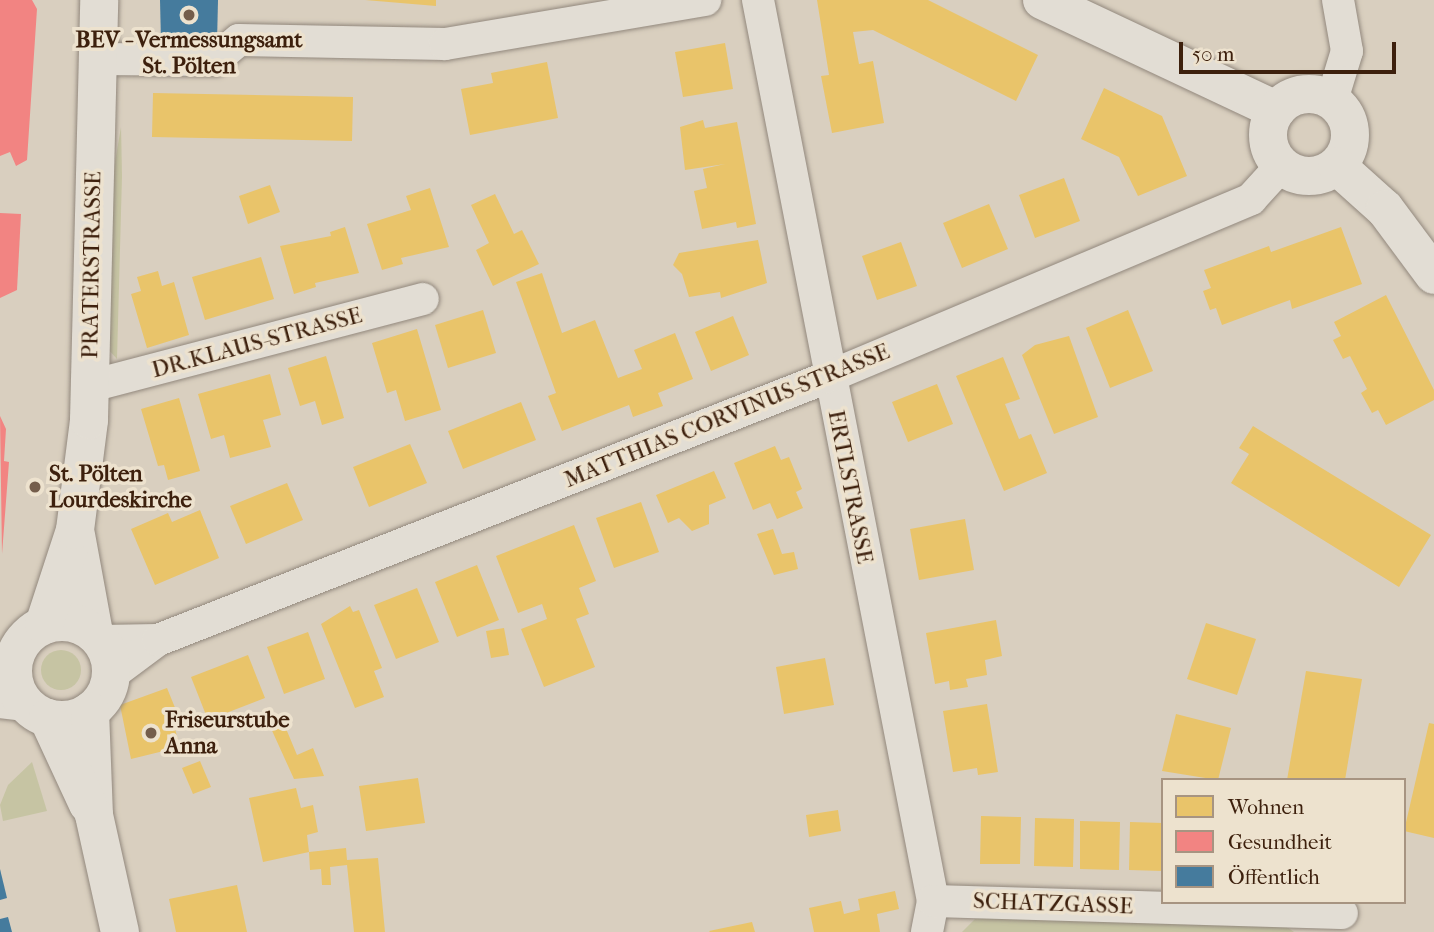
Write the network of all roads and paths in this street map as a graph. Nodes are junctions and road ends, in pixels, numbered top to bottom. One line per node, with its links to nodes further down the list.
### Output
1 (99, 0): 6 (main road, PRATERSTRASSE)
2 (705, 0): 6 (street)
3 (758, 0): 13 (street, ERTLSTRASSE)
4 (1042, 0): 8 (main road)
5 (1338, 0): 7 (street)
6 (98, 59): 14 (main road, PRATERSTRASSE)
7 (1332, 100): 8 (main road); 10 (main road)
8 (1276, 110): 9 (main road)
9 (1281, 166): 10 (main road); 13 (street, MATTHIAS CORVINUS-STRASSE)
10 (1338, 166): 11 (main road)
11 (1434, 275)
12 (423, 299): 14 (street, DR.KLAUS-STRASSE)
13 (828, 377): 17 (street, MATTHIAS CORVINUS-STRASSE); 22 (street, ERTLSTRASSE)
14 (91, 386): 15 (main road, PRATERSTRASSE)
15 (75, 530): 16 (main road, PRATERSTRASSE); 17 (main road, PRATERSTRASSE)
16 (44, 625): 17 (main road); 18 (main road)
17 (102, 650): 20 (main road)
18 (7, 665): 19 (main road)
19 (25, 708): 20 (main road); 21 (main road)
20 (90, 711): 21 (main road)
21 (94, 815): 24 (main road)
22 (933, 901): 23 (street, SCHATZGASSE); 25 (street, ERTLSTRASSE)
23 (1342, 913)
24 (120, 932)
25 (927, 932)

